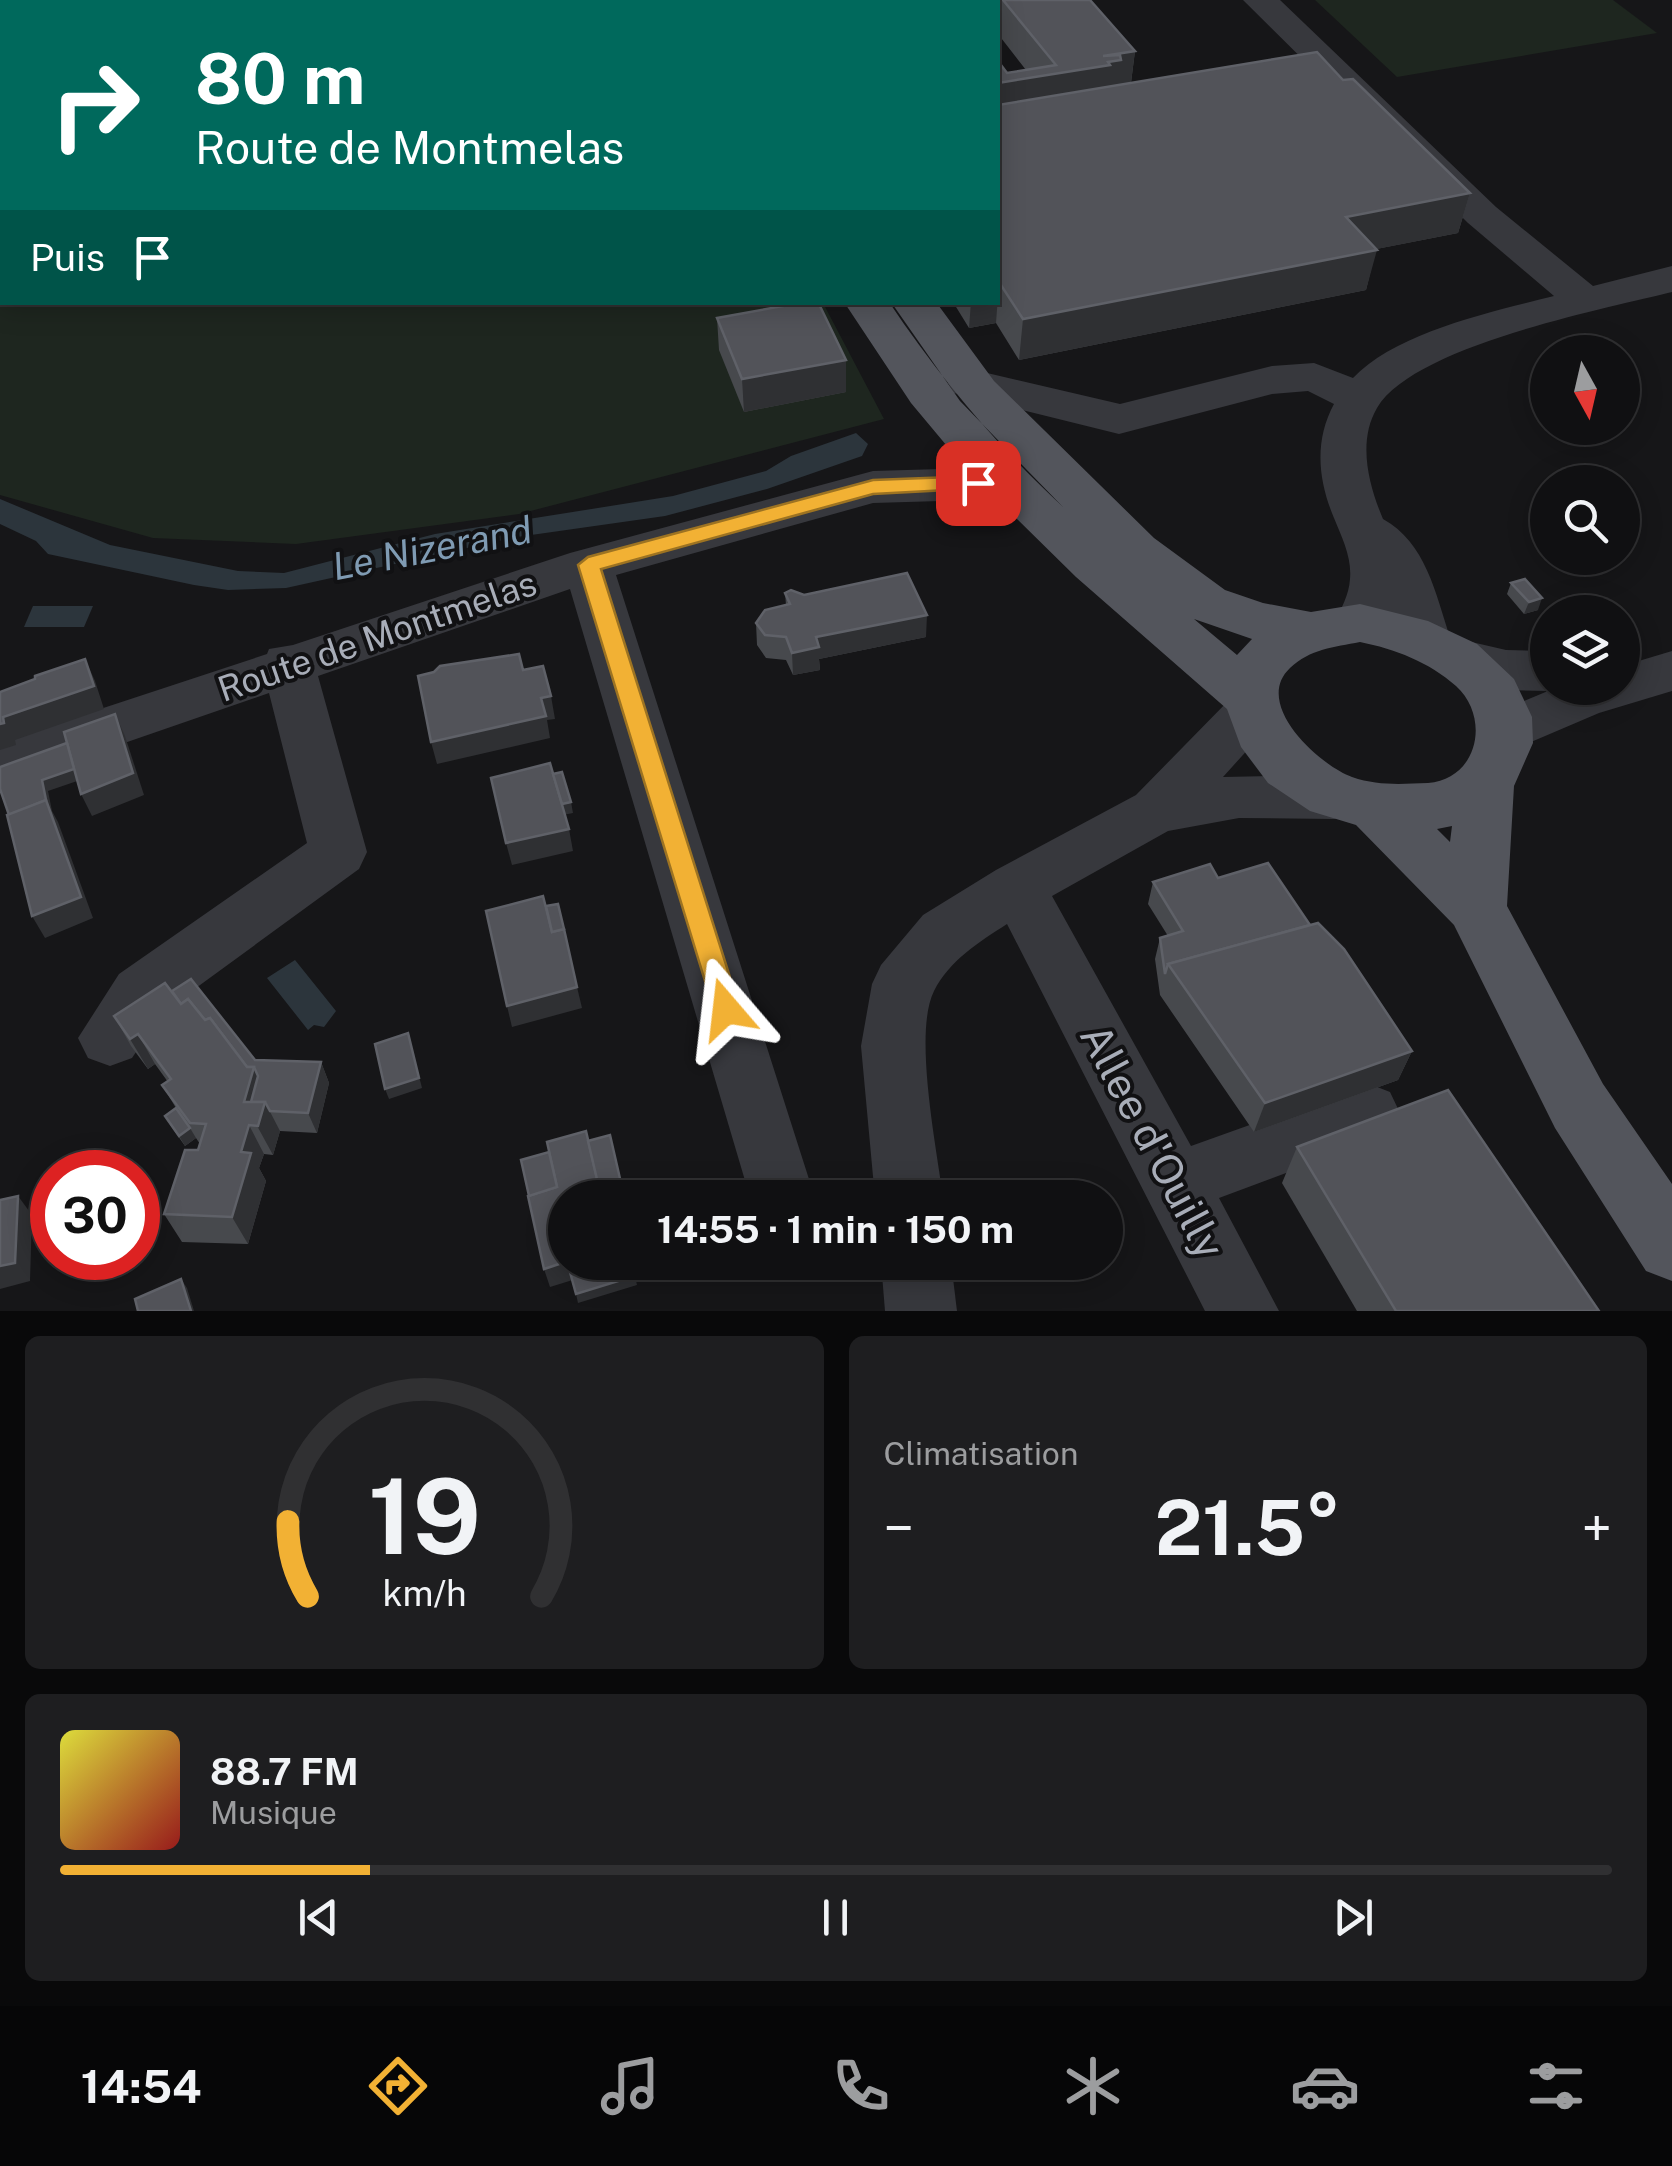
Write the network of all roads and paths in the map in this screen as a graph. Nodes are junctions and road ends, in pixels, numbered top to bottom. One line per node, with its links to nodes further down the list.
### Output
1 (1260, 0): 3 (street)
2 (1672, 280): 3 (street)
3 (1587, 302): 6 (street)
4 (869, 305): 7 (main road)
5 (915, 305): 7 (main road)
6 (1358, 398): 7 (street, Route de Montmelas); 8 (street)
7 (979, 423): 9 (street, Route de Montmelas); 11 (main road); 17 (main road)
8 (1354, 499): 10 (street); 12 (street)
9 (588, 565): 13 (street, Route de Montmelas); 27 (street)
10 (1360, 623): 11 (main road); 12 (main road)
11 (1306, 630): 17 (main road)
12 (1440, 647): 14 (street); 19 (main road)
13 (288, 663): 20 (street, Route de Montmelas); 25 (street)
14 (1530, 671)
15 (1640, 671): 16 (street)
16 (1640, 681)
17 (1251, 704): 21 (main road); 22 (street)
18 (1572, 705): 19 (street)
19 (1495, 758): 21 (main road); 24 (main road)
20 (0, 764)
21 (1356, 803): 22 (street); 24 (main road)
22 (1156, 810): 23 (street)
23 (1017, 887): 28 (street); 29 (street, Allee d'Ouilly)
24 (1476, 907): 30 (main road)
25 (110, 1038)
26 (1367, 1113): 29 (street)
27 (779, 1180)
28 (907, 1180)
29 (1175, 1184): 33 (street, Allee d'Ouilly)
30 (1672, 1246)
31 (918, 1280): 32 (street)
32 (921, 1311)
33 (1243, 1311)

